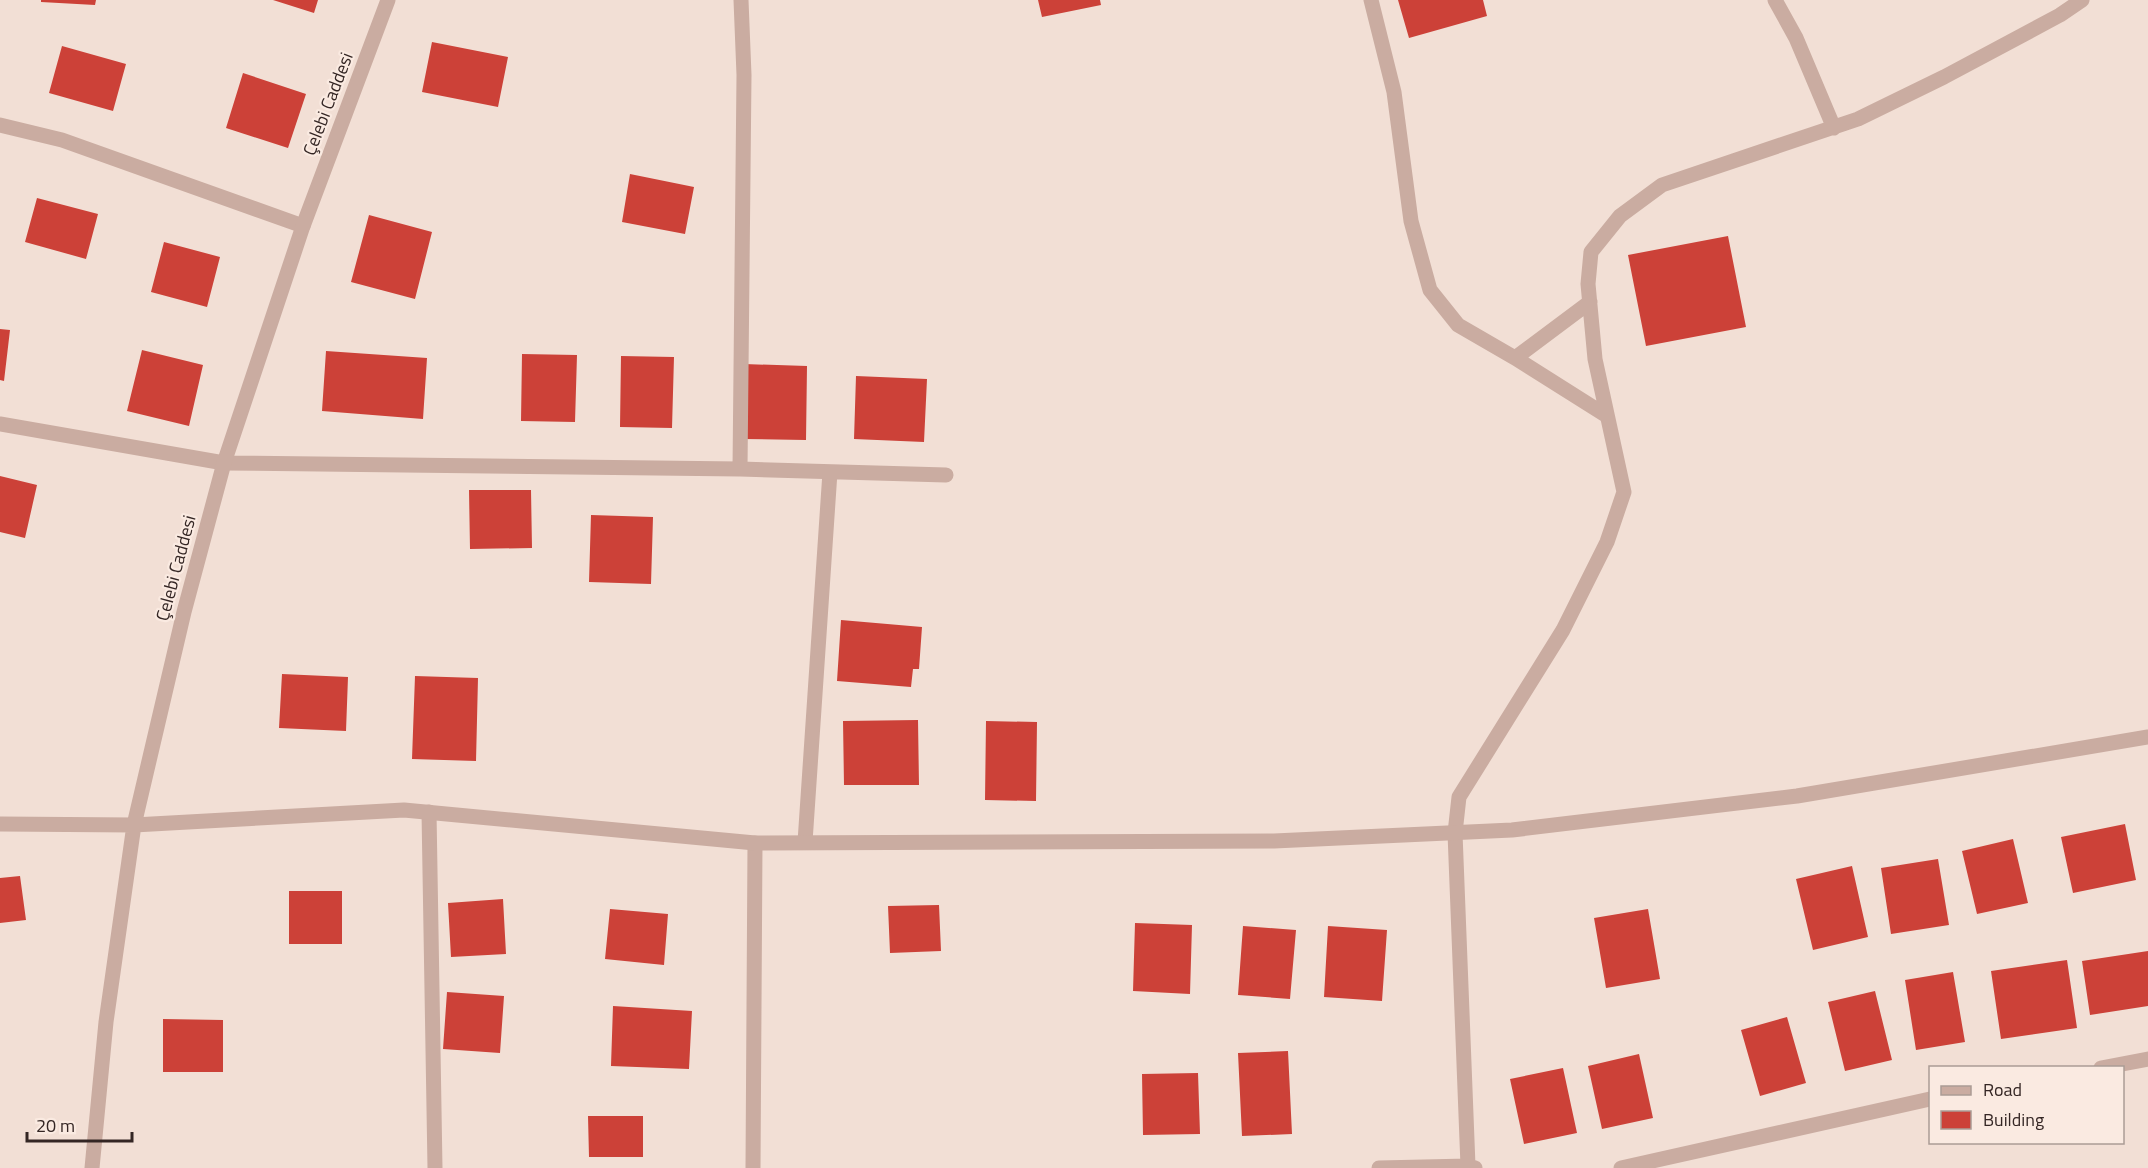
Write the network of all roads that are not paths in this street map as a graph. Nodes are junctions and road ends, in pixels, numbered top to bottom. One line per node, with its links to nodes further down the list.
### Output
1 (388, 0): 8 (street, Çelebi Caddesi)
2 (741, 0): 14 (street)
3 (1371, 0): 10 (street)
4 (1775, 0): 7 (street)
5 (2082, 0): 7 (street)
6 (0, 126): 8 (street)
7 (1834, 128): 9 (street)
8 (303, 226): 13 (street, Çelebi Caddesi)
9 (1590, 302): 10 (street); 11 (street)
10 (1515, 358): 11 (street)
11 (1607, 416): 21 (street)
12 (0, 423): 13 (street)
13 (224, 463): 14 (street); 20 (street, Çelebi Caddesi)
14 (740, 469): 15 (street)
15 (830, 472): 16 (street); 22 (street)
16 (946, 475)
17 (2148, 737): 21 (street)
18 (429, 812): 20 (street); 23 (street); 29 (street)
19 (0, 824): 20 (street)
20 (134, 825): 28 (street, Çelebi Caddesi)
21 (1455, 833): 22 (street); 27 (street)
22 (805, 842): 23 (street)
23 (755, 843): 30 (street)
24 (2148, 1059): 25 (street)
25 (2111, 1066)
26 (1929, 1099): 32 (street)
27 (1472, 1167): 31 (street)
28 (92, 1168)
29 (435, 1168)
30 (753, 1168)
31 (1379, 1168)
32 (1621, 1168)

